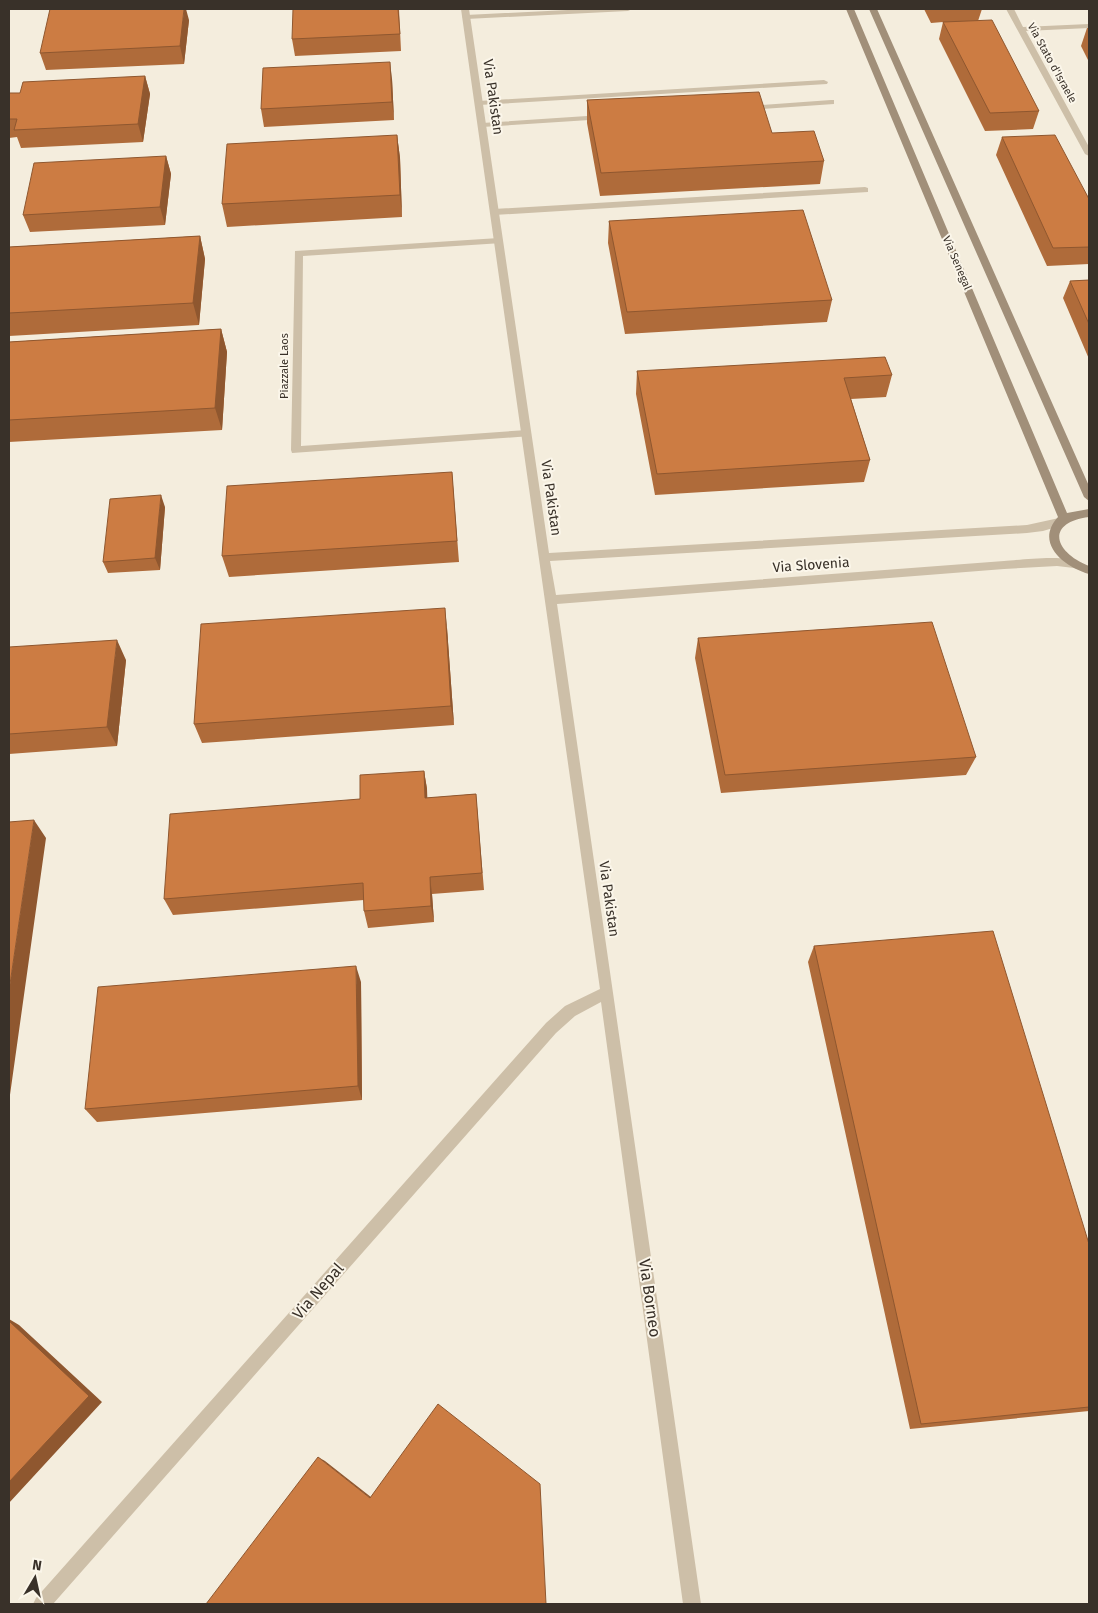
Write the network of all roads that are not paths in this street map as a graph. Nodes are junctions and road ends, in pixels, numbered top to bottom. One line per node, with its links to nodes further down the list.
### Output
1 (628, 9): 5 (street)
2 (850, 9): 21 (main road, Via Senegal)
3 (874, 9): 19 (main road, Via Senegal)
4 (1010, 9): 7 (street, Via Stato d'Israele)
5 (466, 13): 10 (street, Via Pakistan)
6 (1089, 26): 7 (street)
7 (1020, 29): 14 (street, Via Stato d'Israele)
8 (824, 82): 10 (street)
9 (832, 102): 11 (street)
10 (479, 103): 13 (street, Via Pakistan)
11 (734, 109)
12 (608, 117): 13 (street)
13 (482, 125): 16 (street, Via Pakistan)
14 (1089, 154)
15 (865, 190): 16 (street)
16 (494, 212): 17 (street, Via Pakistan)
17 (498, 241): 18 (street, Via Pakistan); 18 (street, Piazzale Laos)
18 (526, 434): 22 (street, Via Pakistan)
19 (1089, 497)
20 (1089, 513): 21 (main road)
21 (1062, 520): 22 (street, Via Slovenia); 23 (main road)
22 (544, 557): 25 (street, Via Pakistan)
23 (1074, 564): 24 (main road); 25 (street, Via Slovenia)
24 (1088, 574)
25 (551, 600): 26 (street, Via Pakistan)
26 (607, 992): 27 (street, Via Nepal); 28 (street, Via Borneo)
27 (42, 1604)
28 (692, 1604)

